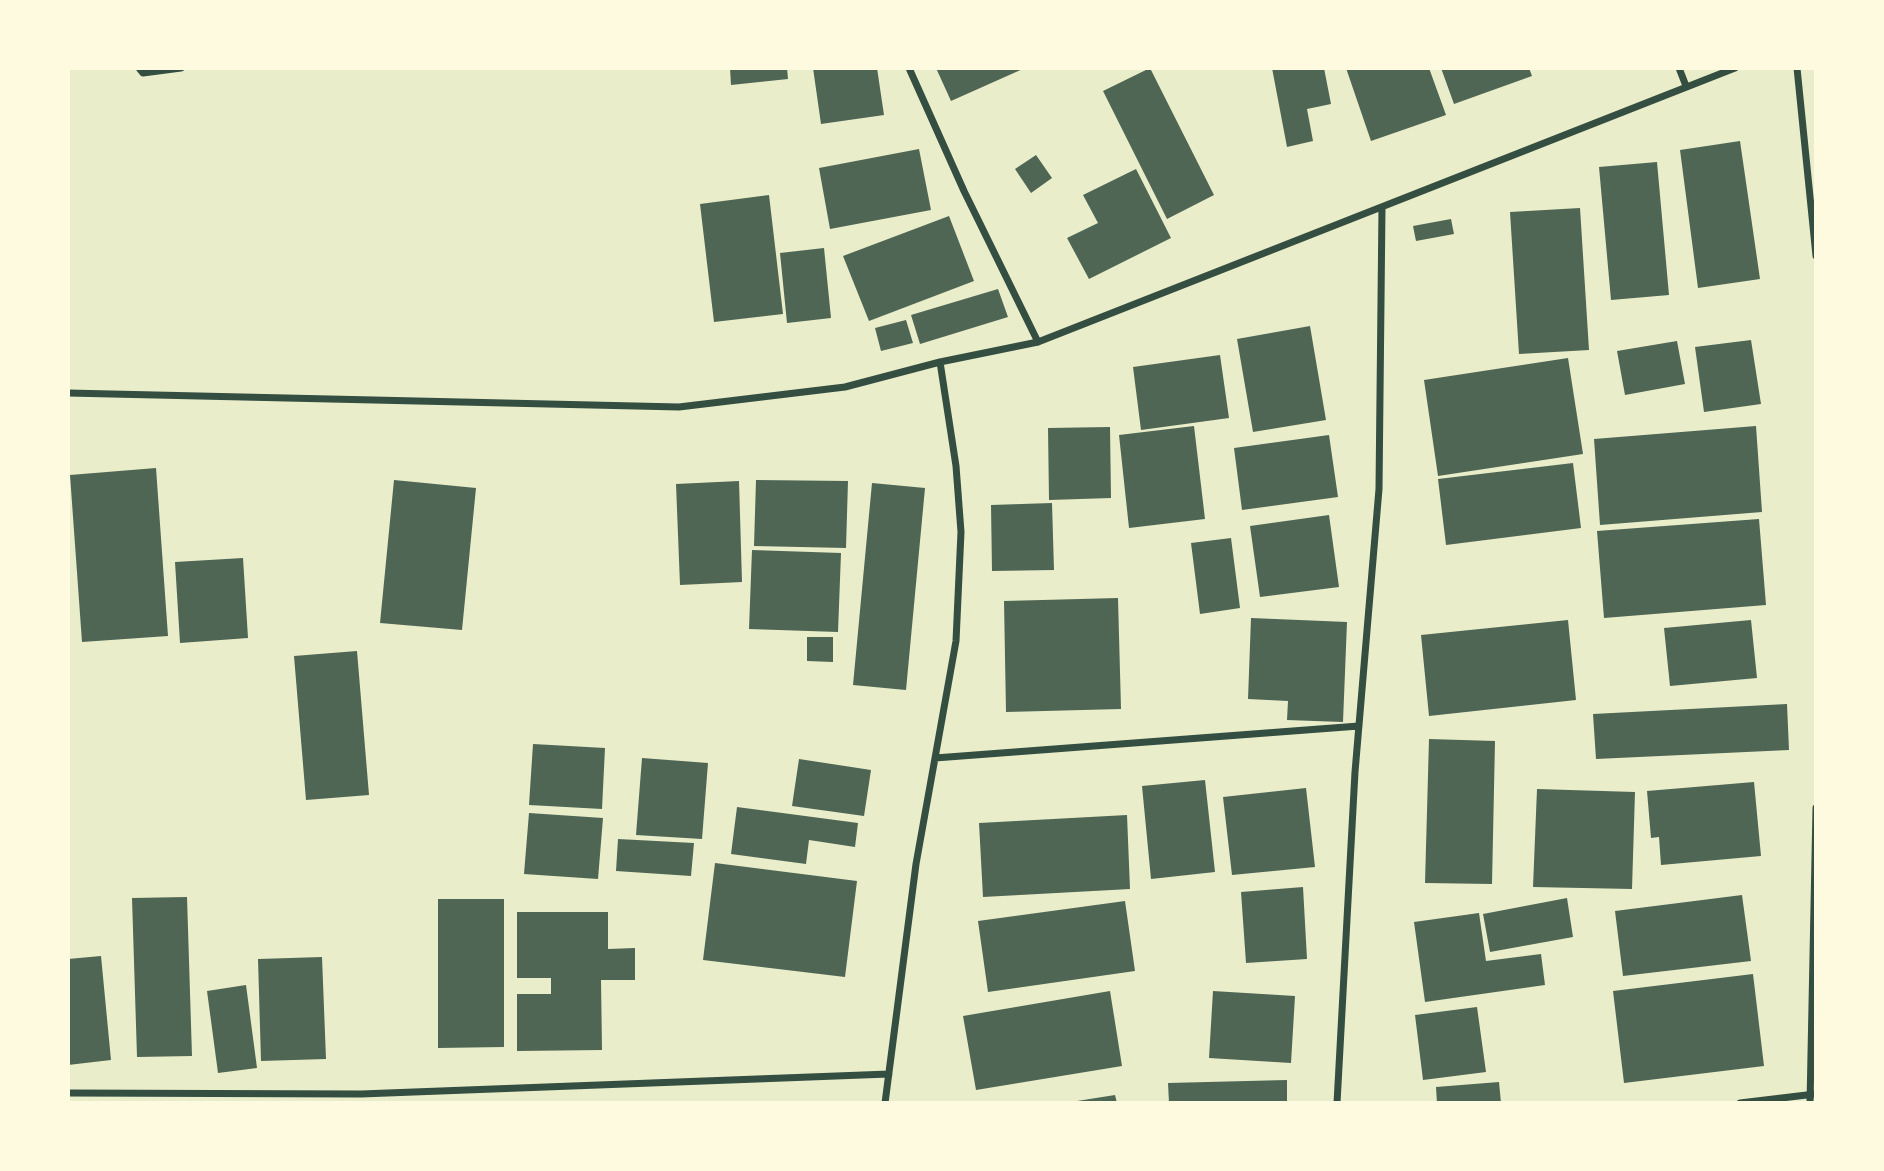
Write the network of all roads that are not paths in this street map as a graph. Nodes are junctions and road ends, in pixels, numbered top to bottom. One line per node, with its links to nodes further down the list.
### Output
1 (139, 68): 2 (street)
2 (181, 68)
3 (909, 68): 10 (street)
4 (1679, 68): 7 (street)
5 (1735, 68): 7 (street)
6 (1797, 68): 9 (street)
7 (1686, 86): 8 (street)
8 (1382, 207): 10 (street); 13 (street)
9 (1816, 256)
10 (1038, 342): 11 (street)
11 (940, 362): 12 (street); 14 (street)
12 (68, 393)
13 (1359, 726): 14 (street); 21 (street)
14 (935, 758): 16 (street)
15 (1816, 808): 18 (street)
16 (889, 1074): 19 (street); 20 (street)
17 (68, 1093): 19 (street)
18 (1812, 1097): 22 (street)
19 (361, 1098)
20 (885, 1103)
21 (1337, 1103)
22 (1740, 1103)

